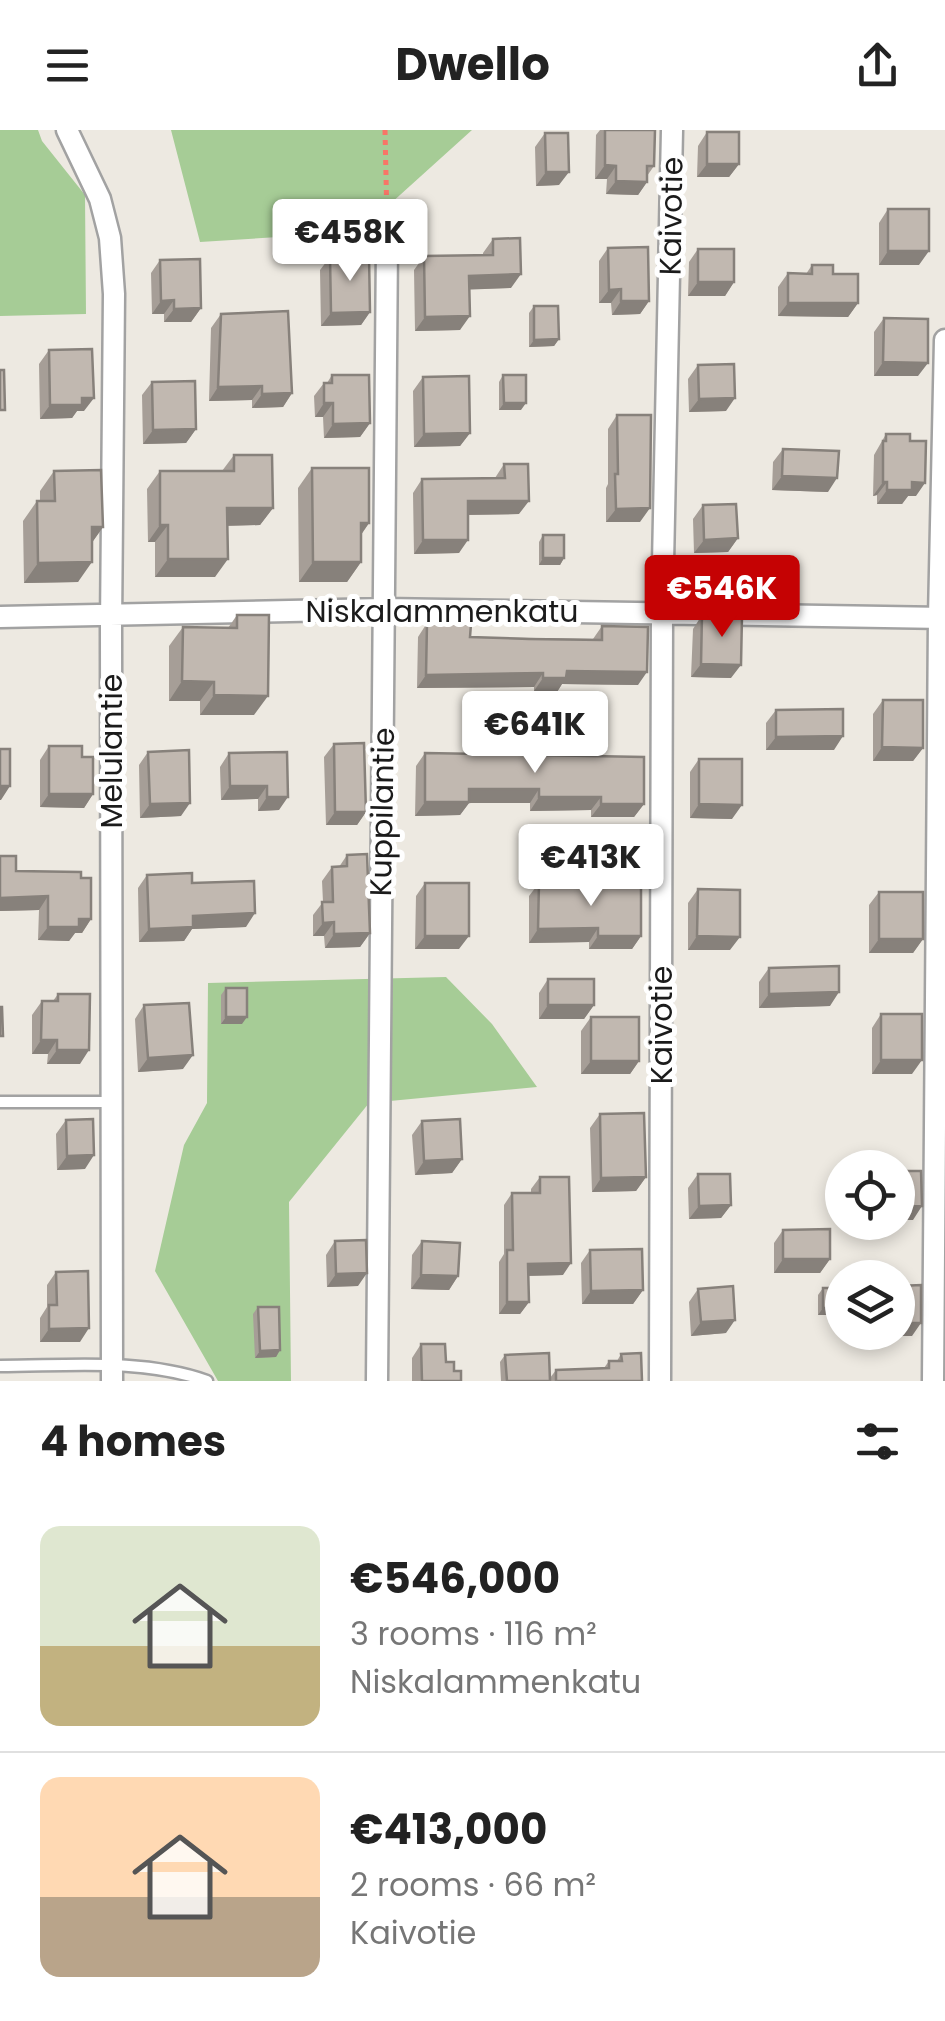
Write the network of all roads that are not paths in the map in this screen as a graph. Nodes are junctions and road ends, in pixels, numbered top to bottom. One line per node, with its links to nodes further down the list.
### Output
1 (67, 130): 7 (street, Melulantie)
2 (672, 130): 6 (street, Kaivotie)
3 (387, 244): 5 (street, Kuppilantie)
4 (945, 340): 9 (street)
5 (384, 610): 6 (street, Niskalammenkatu); 7 (street, Niskalammenkatu); 15 (street, Kuppilantie)
6 (662, 612): 9 (street, Niskalammenkatu); 16 (street, Kaivotie)
7 (111, 613): 8 (street, Niskalammenkatu); 11 (street, Melulantie)
8 (0, 616)
9 (942, 618): 17 (street)
10 (0, 1102): 11 (lane)
11 (111, 1102): 13 (street, Melulantie)
12 (0, 1366): 13 (lane)
13 (112, 1373): 14 (lane)
14 (207, 1381)
15 (377, 1381)
16 (660, 1381)
17 (934, 1381)

